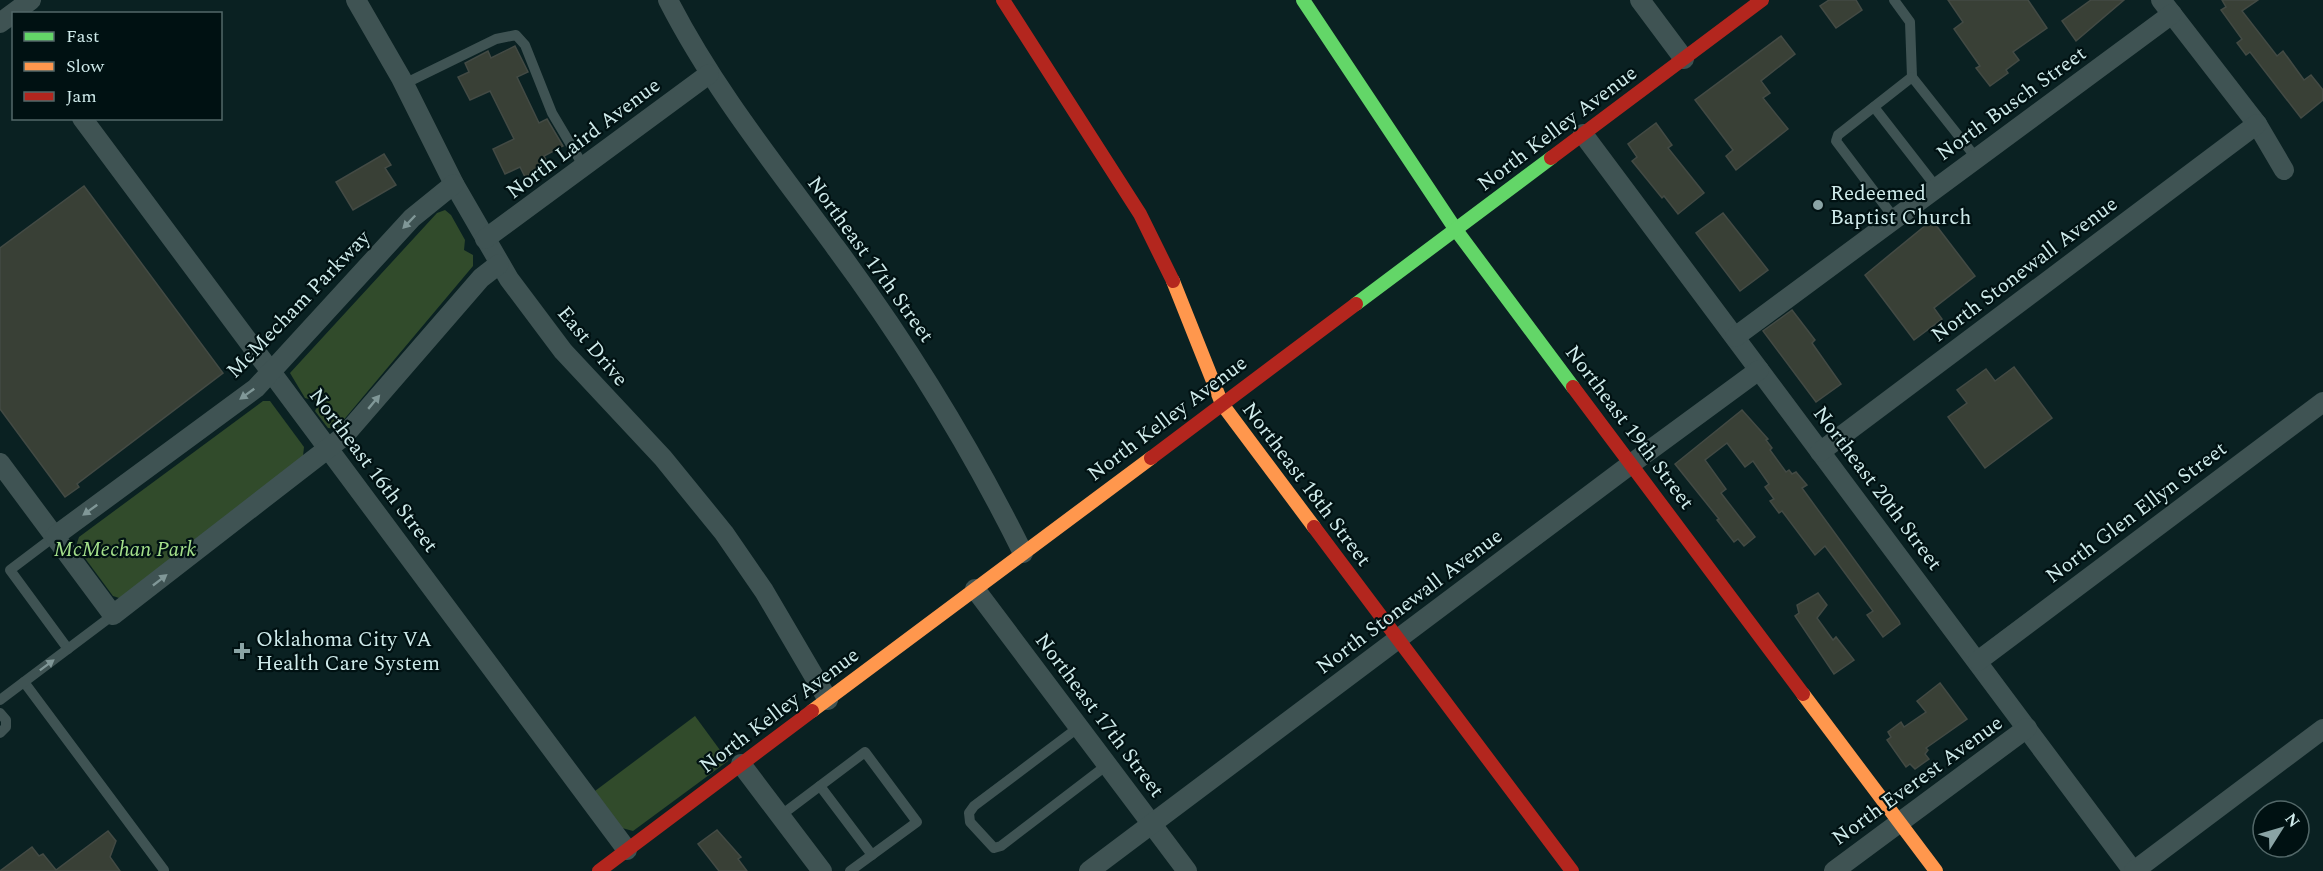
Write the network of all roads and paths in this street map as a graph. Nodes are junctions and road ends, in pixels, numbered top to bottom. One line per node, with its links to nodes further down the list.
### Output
1 (31, 0): 10 (street)
2 (356, 0): 14 (street, East Drive)
3 (668, 0): 12 (street, Northeast 17th Street)
4 (1003, 0): 32 (street, Northeast 18th Street)
5 (1303, 0): 25 (street, Northeast 19th Street)
6 (1640, 0): 11 (street)
7 (1762, 0): 11 (street, North Kelley Avenue)
8 (1894, 0): 13 (lane)
9 (2166, 7): 17 (street); 19 (street, North Busch Street)
10 (15, 12)
11 (1684, 59): 18 (street, North Kelley Avenue)
12 (709, 74): 20 (street, North Laird Avenue); 38 (street, Northeast 17th Street)
13 (1912, 77): 15 (lane); 19 (lane)
14 (404, 84): 20 (lane); 22 (street, East Drive)
15 (1874, 107): 23 (lane); 24 (lane)
16 (83, 120): 30 (street, Northeast 16th Street)
17 (2257, 124): 21 (street); 34 (street, North Stonewall Avenue)
18 (1583, 134): 25 (street, North Kelley Avenue); 28 (street, Northeast 20th Street)
19 (1977, 159): 23 (street, North Busch Street)
20 (584, 167): 26 (street, North Laird Avenue)
21 (2284, 170)
22 (454, 184): 26 (street, East Drive); 30 (street, McMecham Parkway, one-way to 30)
23 (1937, 188): 24 (street, North Busch Street)
24 (1895, 219): 28 (street, North Busch Street)
25 (1456, 230): 32 (street, North Kelley Avenue); 36 (street, Northeast 19th Street)
26 (485, 239): 27 (street, East Drive)
27 (499, 264): 33 (street, one-way to 27); 46 (street, East Drive)
28 (1735, 337): 29 (street, Northeast 20th Street)
29 (1759, 370): 34 (street, Northeast 20th Street); 36 (street, North Stonewall Avenue)
30 (271, 373): 33 (street, Northeast 16th Street); 37 (street, McMecham Parkway, one-way to 37)
31 (2323, 402): 43 (street, North Glen Ellyn Street)
32 (1221, 404): 38 (street, North Kelley Avenue); 41 (street, Northeast 18th Street)
33 (328, 449): 40 (street, one-way to 33); 58 (street, Northeast 16th Street)
34 (1820, 452): 43 (street, Northeast 20th Street)
35 (0, 463): 37 (street)
36 (1631, 464): 41 (street, North Stonewall Avenue); 56 (street, Northeast 19th Street)
37 (55, 536): 40 (street); 42 (lane)
38 (1023, 553): 39 (street, North Kelley Avenue)
39 (975, 589): 46 (street, North Kelley Avenue); 48 (street, Northeast 17th Street)
40 (113, 615): 42 (lane)
41 (1398, 639): 57 (street, North Stonewall Avenue); 66 (street, Northeast 18th Street)
42 (68, 649): 44 (lane, one-way to 42)
43 (1978, 661): 49 (street, Northeast 20th Street)
44 (24, 682): 45 (lane); 60 (lane)
45 (0, 700)
46 (828, 700): 52 (street, North Kelley Avenue)
47 (0, 713): 51 (lane)
48 (1079, 727): 53 (street, Northeast 17th Street); 53 (lane)
49 (2027, 728): 56 (street, North Everest Avenue); 69 (street, Northeast 20th Street)
50 (2323, 729): 69 (street)
51 (0, 733)
52 (741, 764): 55 (street); 58 (street, North Kelley Avenue)
53 (1107, 765): 57 (street, Northeast 17th Street)
54 (820, 786): 55 (lane); 59 (lane); 59 (lane)
55 (780, 816): 62 (street)
56 (1899, 822): 67 (street, North Everest Avenue); 68 (street, Northeast 19th Street)
57 (1152, 824): 64 (street, North Stonewall Avenue); 65 (street, Northeast 17th Street)
58 (627, 850): 61 (street, North Kelley Avenue)
59 (872, 855): 63 (lane)
60 (164, 870)
61 (599, 871)
62 (822, 871)
63 (850, 871)
64 (1089, 871)
65 (1187, 871)
66 (1572, 871)
67 (1834, 871)
68 (1936, 871)
69 (2133, 871)

